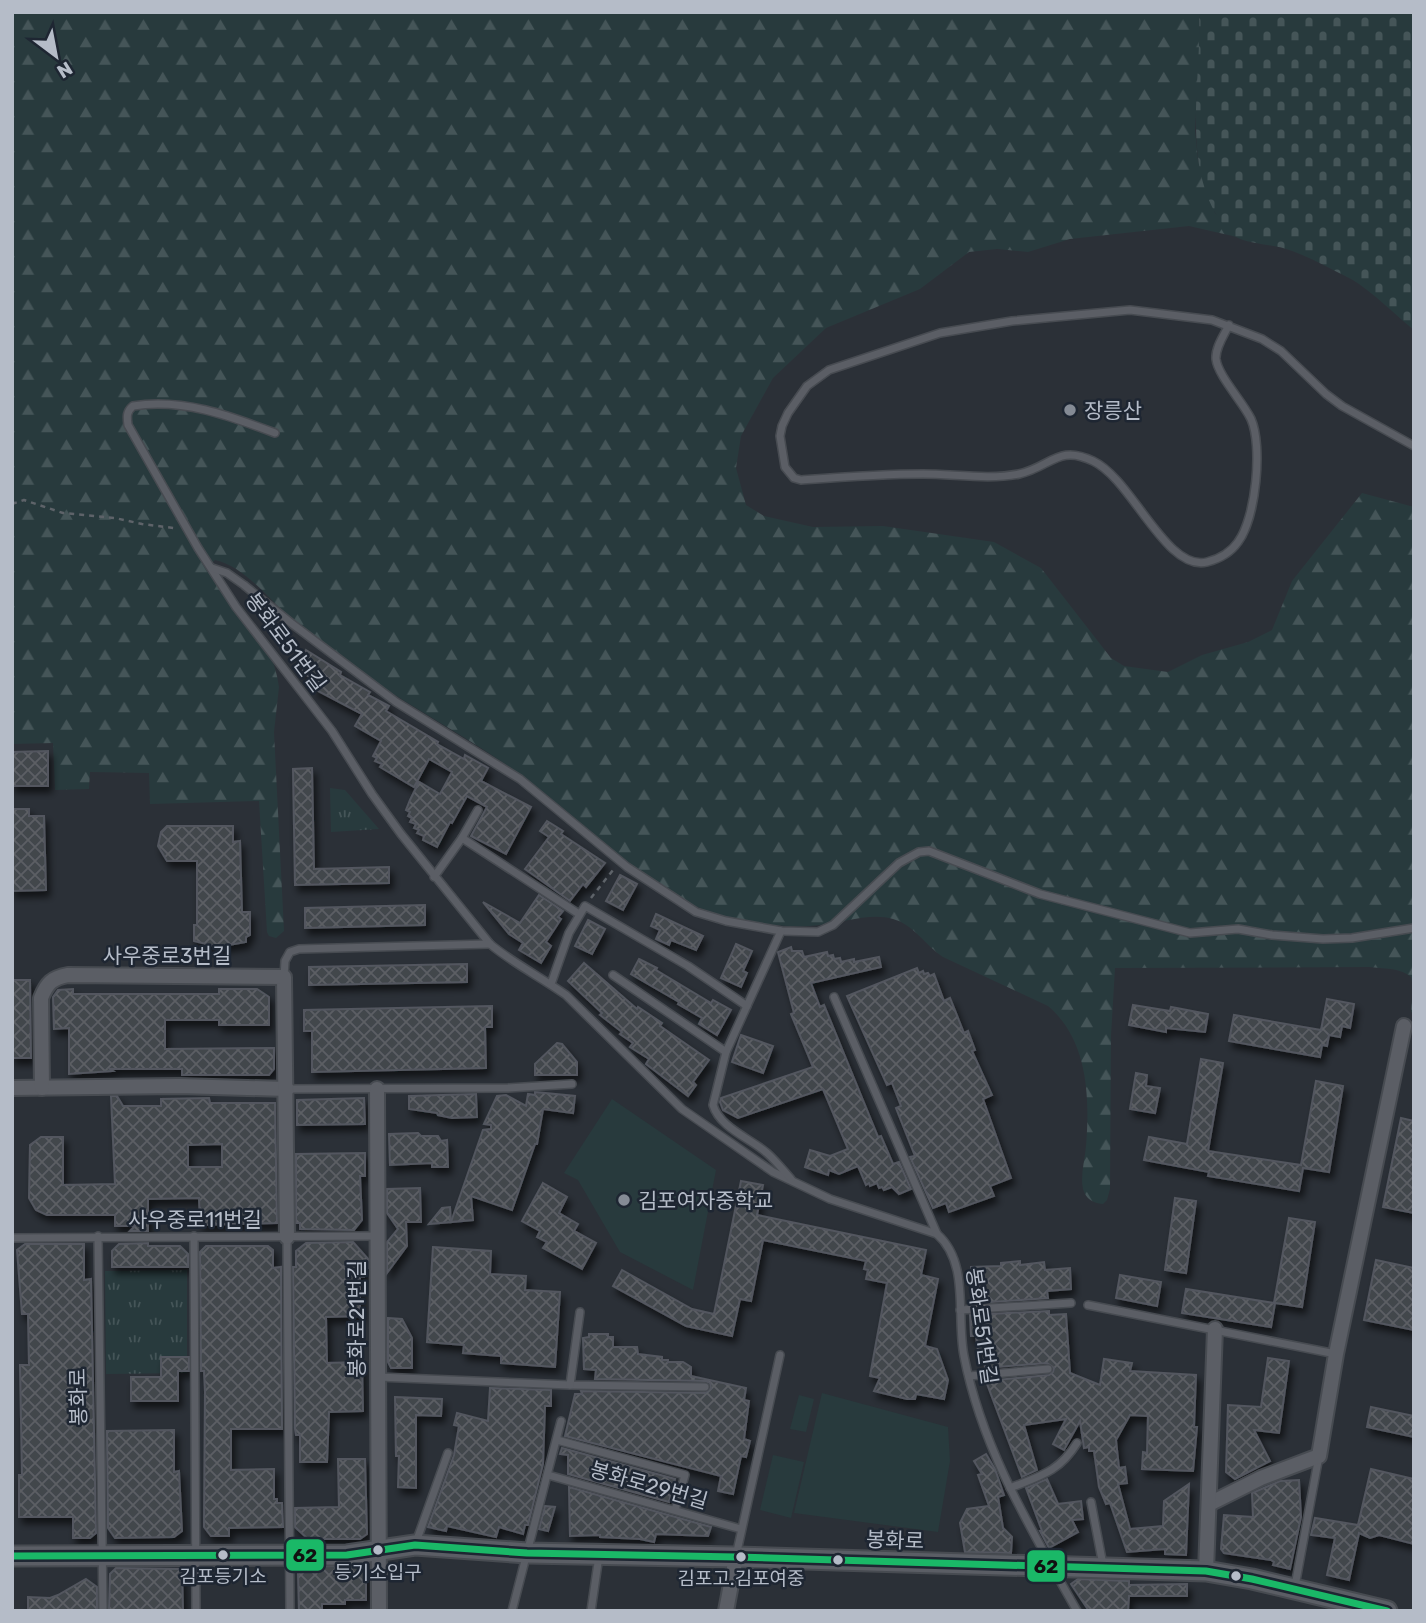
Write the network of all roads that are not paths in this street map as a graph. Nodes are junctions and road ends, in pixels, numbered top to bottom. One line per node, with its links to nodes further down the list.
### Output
1 (1229, 325): 1 (lane); 3 (lane)
2 (275, 433): 4 (lane, 봉화로51번길)
3 (1414, 446)
4 (212, 568): 7 (lane, 봉화로51번길); 10 (lane)
5 (478, 810): 6 (lane)
6 (462, 838): 7 (lane); 8 (lane)
7 (434, 877): 11 (lane, 봉화로51번길)
8 (579, 914): 14 (lane); 16 (lane)
9 (1414, 928): 10 (lane)
10 (781, 931): 16 (lane, 봉화로51번길)
11 (490, 944): 13 (lane); 14 (lane, 봉화로51번길)
12 (612, 975): 18 (lane)
13 (284, 977): 21 (street, 사우중로3번길); 22 (street)
14 (551, 984): 24 (lane, 봉화로51번길)
15 (834, 997): 25 (lane)
16 (747, 1006): 18 (lane, 봉화로51번길)
17 (1404, 1026): 36 (street)
18 (726, 1052): 24 (lane, 봉화로51번길)
19 (572, 1084): 23 (lane)
20 (12, 1088): 21 (street)
21 (43, 1088): 22 (street)
22 (287, 1089): 23 (lane); 29 (street)
23 (377, 1089): 28 (street, 봉화로21번길)
24 (796, 1184): 25 (lane, 봉화로51번길)
25 (937, 1234): 33 (lane, 봉화로51번길)
26 (98, 1236): 27 (lane, 사우중로11번길); 30 (lane, 사우중로11번길); 61 (lane, 봉화로)
27 (194, 1236): 29 (lane, 사우중로11번길); 58 (lane)
28 (377, 1236): 29 (lane, 사우중로11번길); 40 (street, 봉화로21번길)
29 (287, 1237): 57 (lane)
30 (12, 1238)
31 (1071, 1303): 33 (lane)
32 (1088, 1305): 35 (lane)
33 (960, 1310): 39 (lane, 봉화로51번길)
34 (580, 1312): 41 (lane)
35 (1215, 1329): 36 (lane); 51 (street)
36 (1336, 1354): 47 (street)
37 (780, 1355): 53 (lane)
38 (1048, 1368): 39 (lane)
39 (969, 1376): 49 (lane, 봉화로51번길)
40 (377, 1377): 41 (lane); 55 (street, 봉화로21번길)
41 (570, 1385): 42 (lane)
42 (705, 1387)
43 (561, 1421): 44 (lane)
44 (557, 1440): 48 (lane); 52 (lane)
45 (1077, 1443): 49 (lane)
46 (448, 1453): 54 (lane)
47 (1319, 1456): 51 (street); 66 (lane)
48 (548, 1475): 52 (lane, 봉화로29번길); 56 (lane)
49 (1010, 1488): 63 (lane, 봉화로51번길)
50 (1091, 1502): 64 (lane)
51 (1209, 1504): 65 (street)
52 (675, 1510): 53 (lane, 봉화로29번길)
53 (741, 1529): 62 (lane)
54 (415, 1545): 55 (street, 봉화로); 56 (street, 봉화로)
55 (380, 1549): 57 (street, 봉화로); 70 (street, 봉화로21번길)
56 (527, 1553): 59 (street, 봉화로); 71 (lane)
57 (290, 1554): 58 (street, 봉화로); 69 (lane)
58 (197, 1555): 61 (street, 봉화로); 68 (lane)
59 (600, 1555): 62 (street, 봉화로); 72 (lane)
60 (12, 1556): 61 (street, 봉화로)
61 (103, 1557): 67 (lane, 봉화로)
62 (736, 1557): 63 (street, 봉화로); 73 (street)
63 (1053, 1569): 64 (street, 봉화로); 74 (lane)
64 (1104, 1569): 65 (street, 봉화로)
65 (1206, 1572): 66 (street, 봉화로)
66 (1294, 1589): 75 (street, 봉화로)
67 (103, 1611)
68 (196, 1611)
69 (290, 1611)
70 (379, 1611)
71 (512, 1611)
72 (590, 1611)
73 (726, 1611)
74 (1077, 1611)
75 (1387, 1611)

